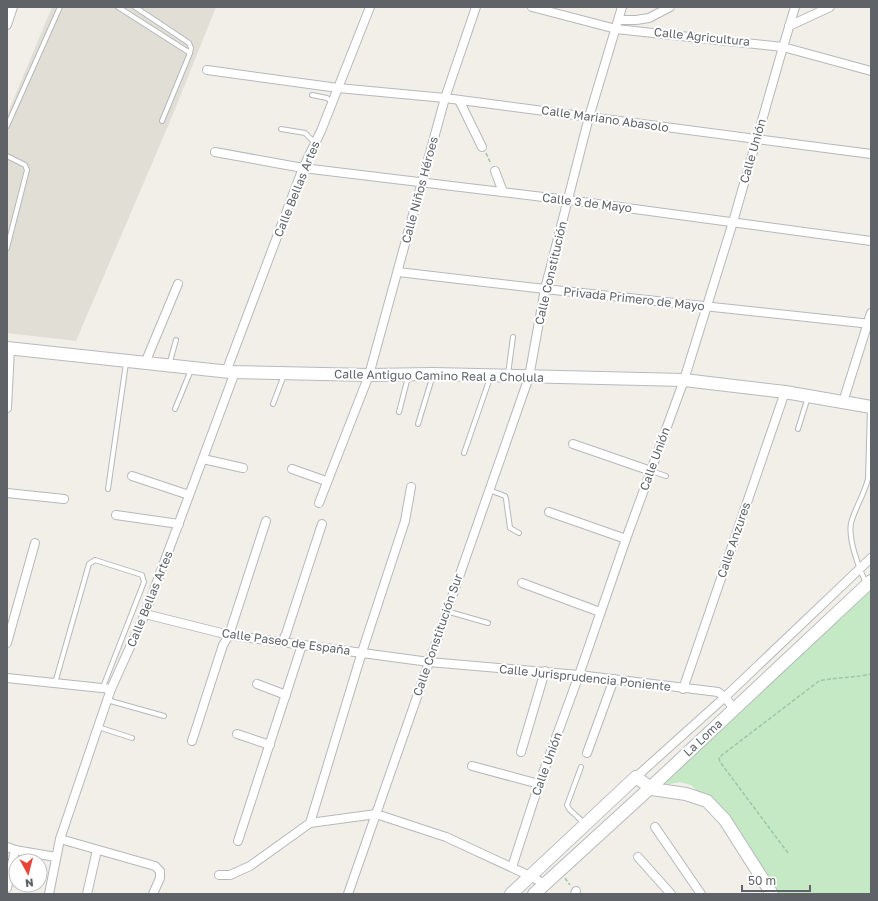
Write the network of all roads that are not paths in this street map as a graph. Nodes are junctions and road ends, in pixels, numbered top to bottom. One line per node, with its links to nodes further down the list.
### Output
1 (13, 7): 13 (street)
2 (60, 7): 27 (lane)
3 (118, 7): 17 (lane)
4 (135, 7): 17 (lane)
5 (370, 7): 20 (street, Calle Bellas Artes)
6 (476, 7): 22 (street, Calle Niños Héroes)
7 (532, 7): 15 (street, Calle Agricultura)
8 (622, 7): 12 (street, Calle Constitución)
9 (670, 7): 12 (street)
10 (795, 7): 14 (street, Calle Unión)
11 (830, 7): 14 (street)
12 (619, 20): 15 (street, Calle Constitución)
13 (7, 25)
14 (789, 26): 16 (street, Calle Unión)
15 (616, 28): 16 (street, Calle Agricultura); 25 (street, Calle Constitución)
16 (782, 46): 19 (street, Calle Agricultura); 29 (street, Calle Unión)
17 (190, 53): 26 (lane)
18 (207, 70): 20 (street, Calle Mariano Abasolo)
19 (871, 70)
20 (338, 88): 22 (street, Calle Mariano Abasolo); 24 (street, Calle Bellas Artes)
21 (312, 95): 24 (lane)
22 (445, 98): 23 (street, Calle Mariano Abasolo); 37 (street, Calle Niños Héroes)
23 (459, 100): 25 (street, Calle Mariano Abasolo); 31 (street)
24 (333, 102): 30 (street, Calle Bellas Artes)
25 (589, 117): 29 (street, Calle Mariano Abasolo); 39 (street, Calle Constitución)
26 (162, 121)
27 (7, 126)
28 (281, 129): 30 (lane)
29 (756, 139): 33 (street, Calle Mariano Abasolo); 40 (street, Calle Unión)
30 (315, 142): 35 (street, Calle Bellas Artes)
31 (482, 147)
32 (215, 152): 35 (street, Calle 3 de Mayo)
33 (871, 154)
34 (7, 156): 41 (lane)
35 (303, 168): 37 (street, Calle 3 de Mayo); 57 (street, Calle Bellas Artes)
36 (495, 171): 38 (street)
37 (422, 183): 38 (street, Calle 3 de Mayo); 44 (street, Calle Niños Héroes)
38 (503, 192): 39 (street, Calle 3 de Mayo)
39 (568, 200): 40 (street, Calle 3 de Mayo); 46 (street, Calle Constitución)
40 (733, 222): 42 (street, Calle 3 de Mayo); 47 (street, Calle Unión)
41 (8, 240): 43 (lane)
42 (871, 241)
43 (7, 248)
44 (398, 272): 46 (street, Privada Primero de Mayo); 61 (street, Calle Niños Héroes)
45 (178, 284): 54 (street)
46 (545, 289): 47 (street, Privada Primero de Mayo); 64 (street, Calle Constitución)
47 (707, 306): 49 (street, Privada Primero de Mayo); 65 (street, Calle Unión)
48 (871, 313): 49 (street)
49 (869, 324): 68 (street)
50 (513, 336): 63 (lane)
51 (176, 340): 55 (lane)
52 (9, 348): 53 (main road, Calle Antiguo Camino Real a Cholula); 71 (street)
53 (126, 361): 54 (main road, Calle Antiguo Camino Real a Cholula); 86 (lane)
54 (145, 363): 55 (main road, Calle Antiguo Camino Real a Cholula)
55 (169, 365): 56 (main road, Calle Antiguo Camino Real a Cholula)
56 (192, 368): 57 (main road, Calle Antiguo Camino Real a Cholula); 72 (lane)
57 (231, 372): 58 (main road, Calle Antiguo Camino Real a Cholula); 78 (street, Calle Bellas Artes)
58 (284, 373): 61 (main road, Calle Antiguo Camino Real a Cholula); 69 (lane)
59 (409, 374): 60 (main road, Calle Antiguo Camino Real a Cholula); 61 (main road, Calle Antiguo Camino Real a Cholula); 73 (lane)
60 (433, 374): 62 (main road, Calle Antiguo Camino Real a Cholula); 74 (lane)
61 (369, 375): 84 (street, Calle Niños Héroes)
62 (491, 376): 63 (main road, Calle Antiguo Camino Real a Cholula); 77 (lane)
63 (507, 376): 64 (main road, Calle Antiguo Camino Real a Cholula)
64 (529, 377): 65 (main road, Calle Antiguo Camino Real a Cholula); 87 (street, Calle Constitución Sur)
65 (684, 380): 66 (main road, Calle Antiguo Camino Real a Cholula); 81 (street, Calle Unión)
66 (785, 392): 67 (main road, Calle Antiguo Camino Real a Cholula); 121 (street, Calle Anzures)
67 (809, 396): 68 (main road, Calle Antiguo Camino Real a Cholula); 75 (lane)
68 (843, 402): 70 (main road, Calle Antiguo Camino Real a Cholula)
69 (273, 404)
70 (870, 407): 101 (lane)
71 (7, 408)
72 (175, 409)
73 (399, 412)
74 (418, 424)
75 (798, 429)
76 (574, 444): 81 (street)
77 (464, 453)
78 (204, 459): 79 (street); 89 (street, Calle Bellas Artes)
79 (244, 468)
80 (292, 469): 84 (street)
81 (652, 471): 83 (lane); 98 (street, Calle Unión)
82 (132, 476): 89 (street)
83 (666, 476)
84 (326, 481): 91 (street, Calle Niños Héroes)
85 (411, 487): 112 (street)
86 (108, 489)
87 (489, 490): 97 (lane); 104 (street, Calle Constitución Sur)
88 (7, 493): 90 (street)
89 (190, 496): 95 (street, Calle Bellas Artes)
90 (64, 499)
91 (318, 503)
92 (550, 512): 98 (street)
93 (116, 515): 95 (street)
94 (266, 520): 108 (street)
95 (179, 524): 106 (street, Calle Bellas Artes)
96 (322, 524): 109 (street)
97 (519, 533)
98 (626, 539): 105 (street, Calle Unión)
99 (35, 543): 110 (street)
100 (871, 558): 101 (street)
101 (860, 568): 103 (lane); 123 (street)
102 (522, 583): 105 (street)
103 (869, 583): 125 (main road, La Loma)
104 (446, 610): 107 (lane); 113 (street, Calle Constitución Sur)
105 (600, 612): 115 (street, Calle Unión)
106 (145, 614): 108 (street, Calle Paseo de España); 120 (street, Calle Bellas Artes)
107 (488, 623)
108 (228, 635): 109 (street, Calle Paseo de España); 130 (street)
109 (282, 642): 111 (street, Calle Paseo de España)
110 (7, 643)
111 (302, 645): 112 (street, Calle Paseo de España); 122 (street)
112 (362, 652): 113 (street, Calle Paseo de España); 140 (street)
113 (429, 662): 114 (street, Calle Jurisprudencia Poniente); 139 (street, Calle Constitución Sur)
114 (545, 671): 115 (street, Calle Jurisprudencia Poniente); 132 (street)
115 (579, 675): 117 (street, Calle Jurisprudencia Poniente); 137 (street, Calle Unión)
116 (7, 678): 118 (street)
117 (614, 679): 121 (street, Calle Jurisprudencia Poniente); 133 (street)
118 (55, 683): 120 (street); 120 (lane)
119 (257, 684): 122 (street)
120 (107, 688): 124 (street, Calle Bellas Artes)
121 (683, 689): 123 (street, Calle Jurisprudencia Poniente)
122 (286, 695): 131 (street)
123 (725, 698): 125 (street, Calle Jurisprudencia Poniente); 136 (street)
124 (107, 700): 126 (lane); 127 (street, Calle Bellas Artes)
125 (734, 709): 138 (main road, La Loma)
126 (164, 716)
127 (98, 727): 129 (lane); 143 (street, Calle Bellas Artes)
128 (237, 734): 131 (street)
129 (132, 738)
130 (192, 741)
131 (270, 745): 144 (street)
132 (521, 752)
133 (587, 753)
134 (472, 766): 137 (street)
135 (581, 767): 141 (lane)
136 (636, 777): 138 (main road); 141 (main road)
137 (539, 784): 149 (street, Calle Unión)
138 (650, 788): 152 (main road, La Loma); 162 (main road)
139 (376, 814): 140 (street); 149 (street); 157 (street, Calle Constitución Sur)
140 (310, 822): 150 (street)
141 (585, 824): 151 (main road)
142 (655, 828): 161 (street)
143 (60, 839): 146 (street); 147 (street, Calle Bellas Artes)
144 (238, 841)
145 (11, 848): 147 (street); 153 (street)
146 (97, 850): 155 (street); 156 (street)
147 (56, 857): 154 (street, Calle Bellas Artes)
148 (638, 857): 160 (street)
149 (512, 867): 151 (street)
150 (218, 875)
151 (530, 876): 152 (street); 158 (main road)
152 (545, 884): 159 (main road, La Loma)
153 (7, 888)
154 (49, 894)
155 (87, 894)
156 (153, 894)
157 (348, 894)
158 (511, 894)
159 (534, 894)
160 (671, 894)
161 (701, 894)
162 (772, 894)

